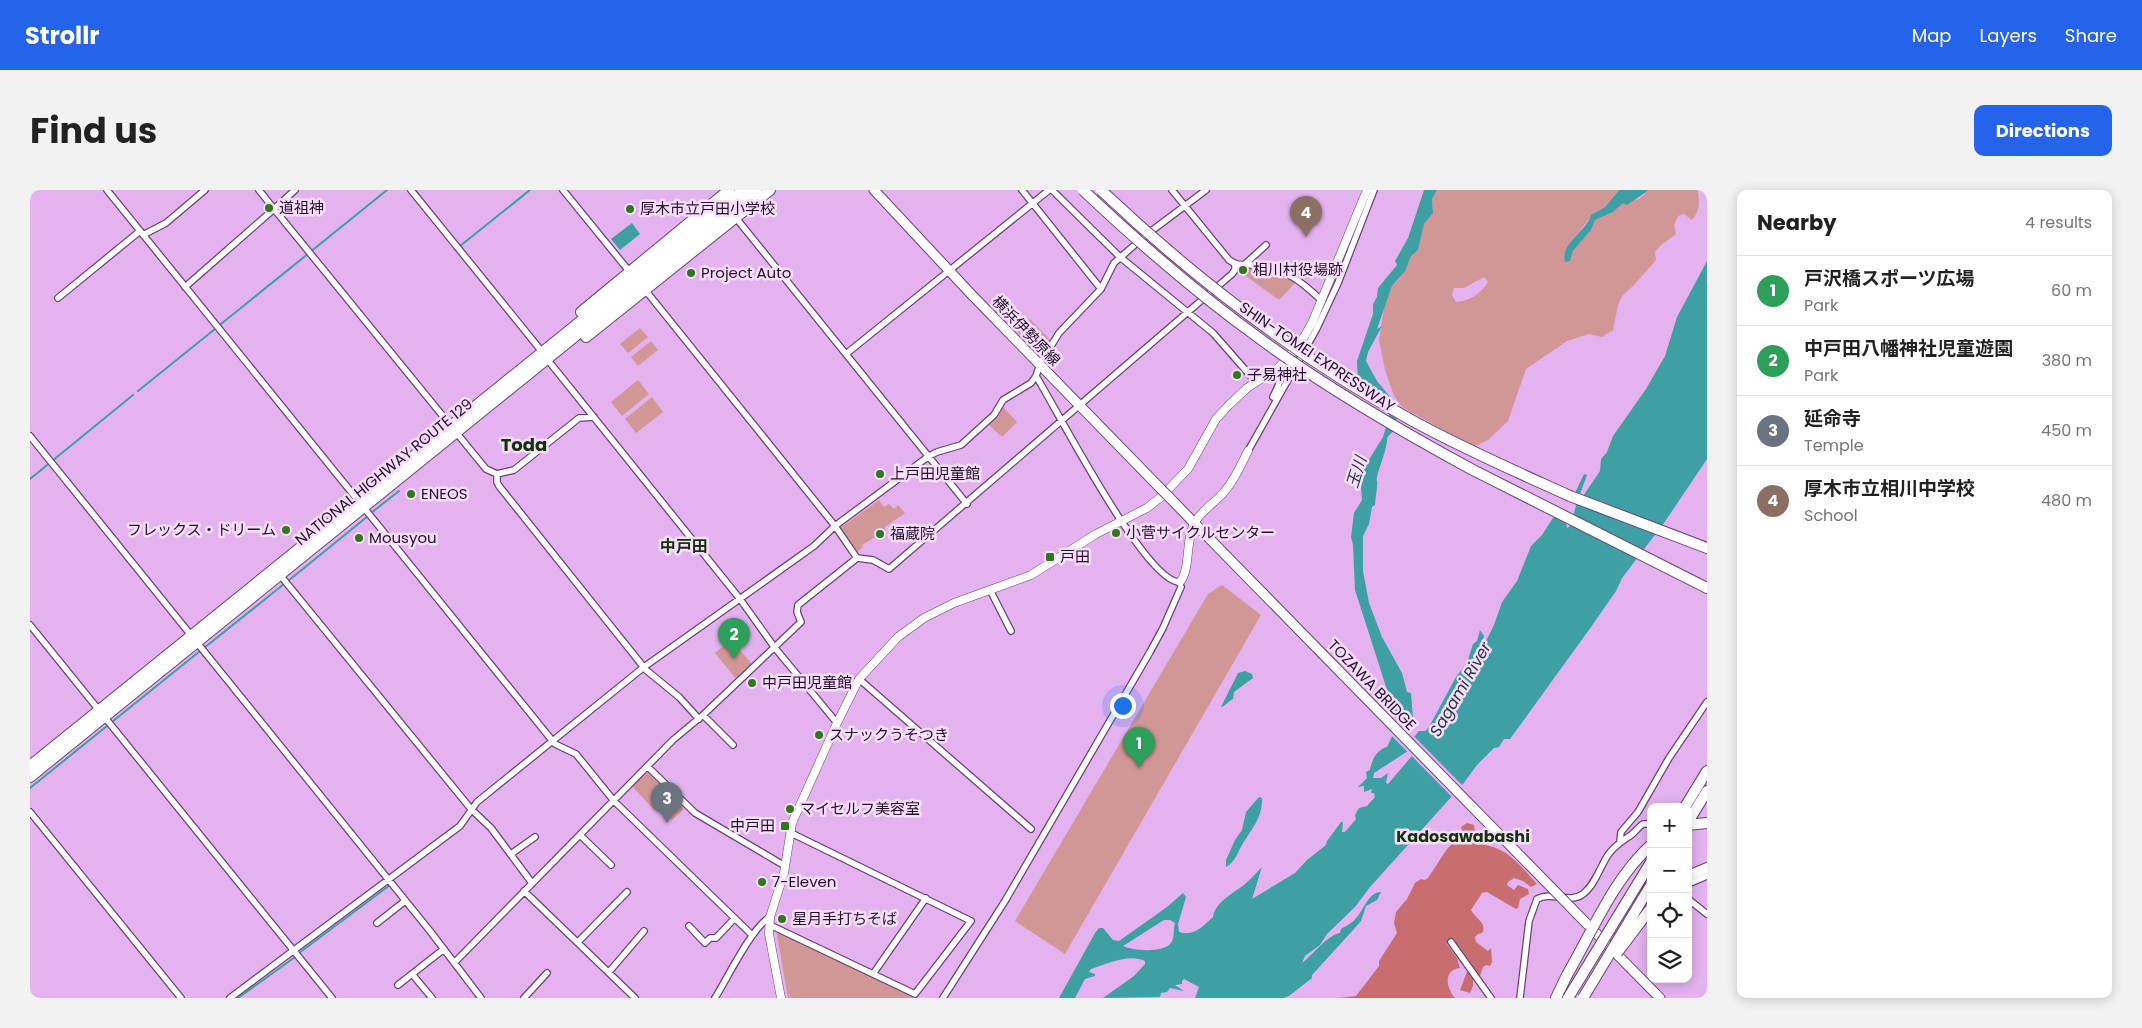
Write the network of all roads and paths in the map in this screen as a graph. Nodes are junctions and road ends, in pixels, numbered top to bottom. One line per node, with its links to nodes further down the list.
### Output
1 (107, 190): 24 (street)
2 (205, 190): 24 (street)
3 (259, 190): 22 (street)
4 (295, 190): 22 (street)
5 (563, 190): 30 (street)
6 (730, 190): 30 (highway)
7 (743, 190): 44 (highway, NATIONAL HIGHWAY ROUTE 129)
8 (756, 190): 44 (highway, NATIONAL HIGHWAY ROUTE 129)
9 (770, 190): 23 (highway)
10 (874, 190): 29 (main road, 横浜伊勢原線)
11 (1022, 190): 20 (street)
12 (1051, 190): 20 (street); 26 (street)
13 (1083, 190): 62 (highway, SHIN-TOMEI EXPRESSWAY, bridge)
14 (1102, 190): 58 (highway, SHIN-TOMEI EXPRESSWAY, bridge)
15 (1172, 190): 21 (street)
16 (1206, 190): 21 (street)
17 (1367, 190): 35 (street)
18 (1374, 190): 50 (street)
19 (416, 192): 37 (street)
20 (1032, 204): 29 (street); 32 (street)
21 (1185, 206): 26 (street); 27 (street)
22 (274, 209): 31 (street); 48 (street)
23 (736, 218): 33 (highway); 38 (street)
24 (142, 233): 31 (street); 34 (street)
25 (1266, 244): 28 (street)
26 (1120, 257): 32 (street); 36 (street)
27 (1235, 265): 28 (street); 36 (street)
28 (1244, 265): 35 (street)
29 (950, 270): 38 (street); 40 (main road, 横浜伊勢原線)
30 (629, 271): 37 (highway)
31 (186, 287): 54 (street)
32 (1101, 290): 40 (street)
33 (646, 291): 39 (highway); 57 (street)
34 (58, 298)
35 (1322, 301): 41 (street)
36 (1188, 313): 43 (street); 45 (street)
37 (539, 348): 44 (highway)
38 (846, 354): 51 (street)
39 (551, 364): 44 (highway); 46 (street)
40 (1040, 364): 42 (street); 45 (main road, 横浜伊勢原線)
41 (1278, 368): 43 (street); 50 (street)
42 (1036, 376): 47 (street); 51 (street)
43 (1256, 382): 55 (street)
44 (504, 389): 48 (highway, NATIONAL HIGHWAY ROUTE 129)
45 (1080, 406): 47 (street); 56 (main road, 横浜伊勢原線, bridge)
46 (594, 417): 52 (street); 64 (street)
47 (1062, 422): 53 (street); 55 (street)
48 (453, 430): 52 (street); 54 (highway, NATIONAL HIGHWAY ROUTE 129)
49 (30, 436): 67 (street)
50 (1248, 451): 56 (street)
51 (929, 456): 53 (street); 57 (street)
52 (497, 474): 69 (street)
53 (967, 504): 59 (street)
54 (365, 510): 60 (highway, NATIONAL HIGHWAY ROUTE 129); 67 (highway, NATIONAL HIGHWAY ROUTE 129); 75 (street)
55 (1120, 520): 61 (street); 63 (street)
56 (1194, 523): 61 (street); 125 (main road, TOZAWA BRIDGE, bridge)
57 (834, 526): 59 (street); 64 (street)
58 (1707, 548)
59 (857, 558): 68 (street)
60 (284, 580): 67 (highway, NATIONAL HIGHWAY ROUTE 129); 84 (street)
61 (1180, 584): 141 (street)
62 (1707, 588)
63 (990, 590): 66 (street); 70 (street)
64 (740, 599): 68 (street); 69 (street)
65 (30, 625): 73 (street)
66 (1011, 631)
67 (198, 645): 73 (highway, NATIONAL HIGHWAY ROUTE 129); 103 (street)
68 (775, 648): 72 (street); 74 (street)
69 (644, 667): 72 (street); 75 (street)
70 (859, 679): 74 (street); 90 (street)
71 (1707, 702): 94 (street)
72 (701, 717): 76 (street); 78 (street)
73 (106, 719): 77 (highway, NATIONAL HIGHWAY ROUTE 129); 80 (highway, NATIONAL HIGHWAY ROUTE 129); 124 (street)
74 (837, 724): 91 (street)
75 (552, 742): 82 (street); 84 (street)
76 (733, 745)
77 (30, 766)
78 (648, 767): 82 (street); 98 (street)
79 (1707, 771): 83 (highway)
80 (30, 777)
81 (1707, 791): 86 (highway)
82 (614, 801): 92 (street); 114 (street)
83 (1687, 803)
84 (471, 809): 96 (street); 103 (street)
85 (30, 812): 132 (street)
86 (1692, 817)
87 (1707, 823): 89 (highway)
88 (1647, 824): 94 (street)
89 (1692, 824)
90 (1031, 829)
91 (791, 832): 98 (street); 109 (street)
92 (580, 834): 97 (street); 105 (street)
93 (535, 836): 96 (street)
94 (1620, 841): 143 (street)
95 (1648, 848): 144 (highway, bridge)
96 (511, 854): 105 (street)
97 (609, 861)
98 (785, 866): 115 (street)
99 (1707, 868): 101 (highway)
100 (1647, 869): 145 (highway, bridge)
101 (1692, 874)
102 (1707, 876): 104 (street)
103 (389, 880): 110 (street); 124 (street)
104 (1692, 882)
105 (532, 883): 106 (street)
106 (524, 891): 121 (street); 126 (street)
107 (627, 892): 121 (street)
108 (1647, 892): 146 (highway, bridge)
109 (926, 898): 130 (street); 130 (street)
110 (405, 900): 117 (street); 123 (street)
111 (1692, 902): 113 (street)
112 (1647, 913): 147 (highway, bridge)
113 (1707, 914)
114 (734, 918): 118 (street); 120 (street)
115 (770, 921): 120 (street); 130 (street); 140 (street)
116 (1647, 921): 125 (street)
117 (377, 923)
118 (689, 926)
119 (644, 931): 127 (street)
120 (752, 935): 139 (street)
121 (578, 942): 127 (street)
122 (1451, 942): 142 (street)
123 (444, 949): 126 (street); 129 (street)
124 (294, 951): 133 (street); 134 (street)
125 (1615, 953): 146 (street); 148 (main road)
126 (455, 962): 136 (street)
127 (609, 972): 138 (street)
128 (547, 973): 137 (street)
129 (412, 974): 131 (street); 135 (street)
130 (872, 974)
131 (398, 985)
132 (181, 998)
133 (230, 998)
134 (332, 998)
135 (432, 998)
136 (481, 998)
137 (524, 998)
138 (635, 998)
139 (715, 998)
140 (781, 998)
141 (943, 998)
142 (1491, 998)
143 (1520, 998)
144 (1556, 998)
145 (1568, 998)
146 (1582, 998)
147 (1588, 998)
148 (1660, 998)

